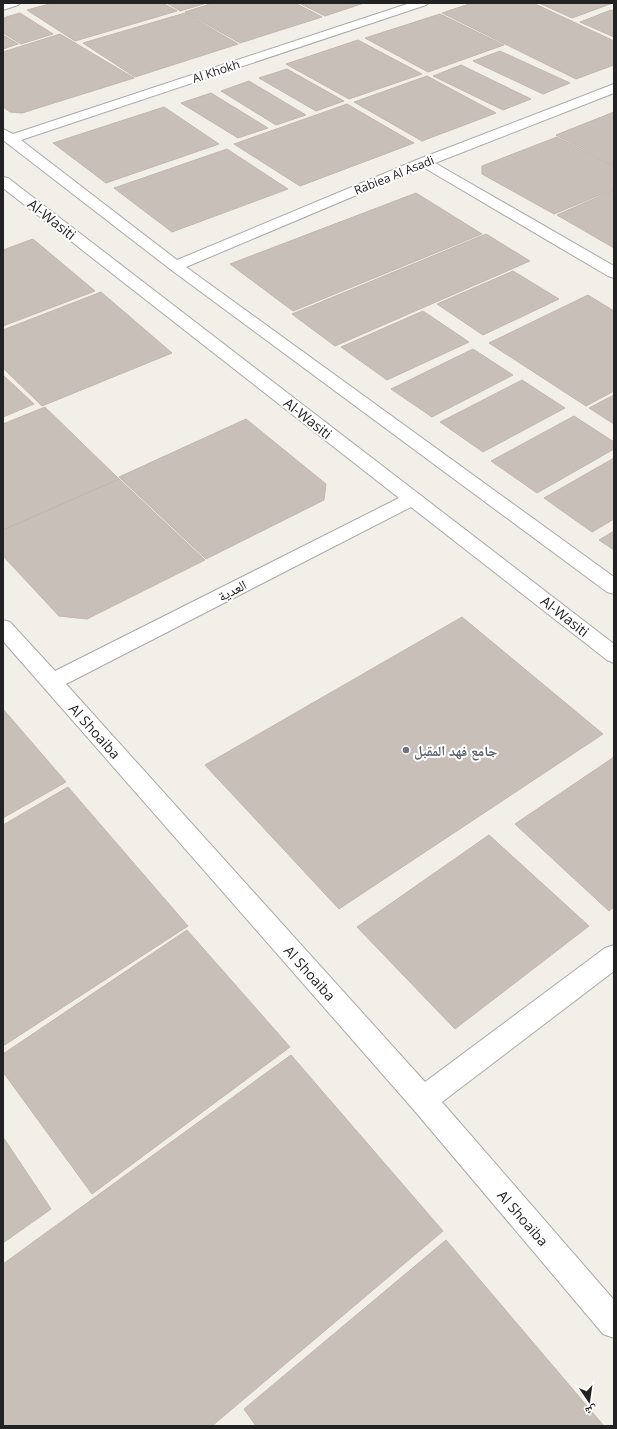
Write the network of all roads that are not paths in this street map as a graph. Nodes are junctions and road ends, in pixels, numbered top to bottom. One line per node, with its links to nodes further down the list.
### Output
1 (14, 3): 3 (street)
2 (422, 3): 5 (street, Al Khokh)
3 (3, 6)
4 (614, 88): 6 (street, Rabiea Al Asadi)
5 (7, 136): 8 (street)
6 (424, 162): 8 (street, Rabiea Al Asadi); 9 (street)
7 (3, 181): 10 (street, Al-Wasiti)
8 (175, 266): 11 (street)
9 (614, 273)
10 (413, 498): 13 (street, Al-Wasiti); 14 (street, العدية)
11 (614, 586)
12 (3, 627): 14 (street, Al Shoaiba)
13 (614, 655)
14 (52, 682): 16 (street, Al Shoaiba)
15 (614, 956): 16 (street)
16 (423, 1100): 17 (street, Al Shoaiba)
17 (614, 1323)

